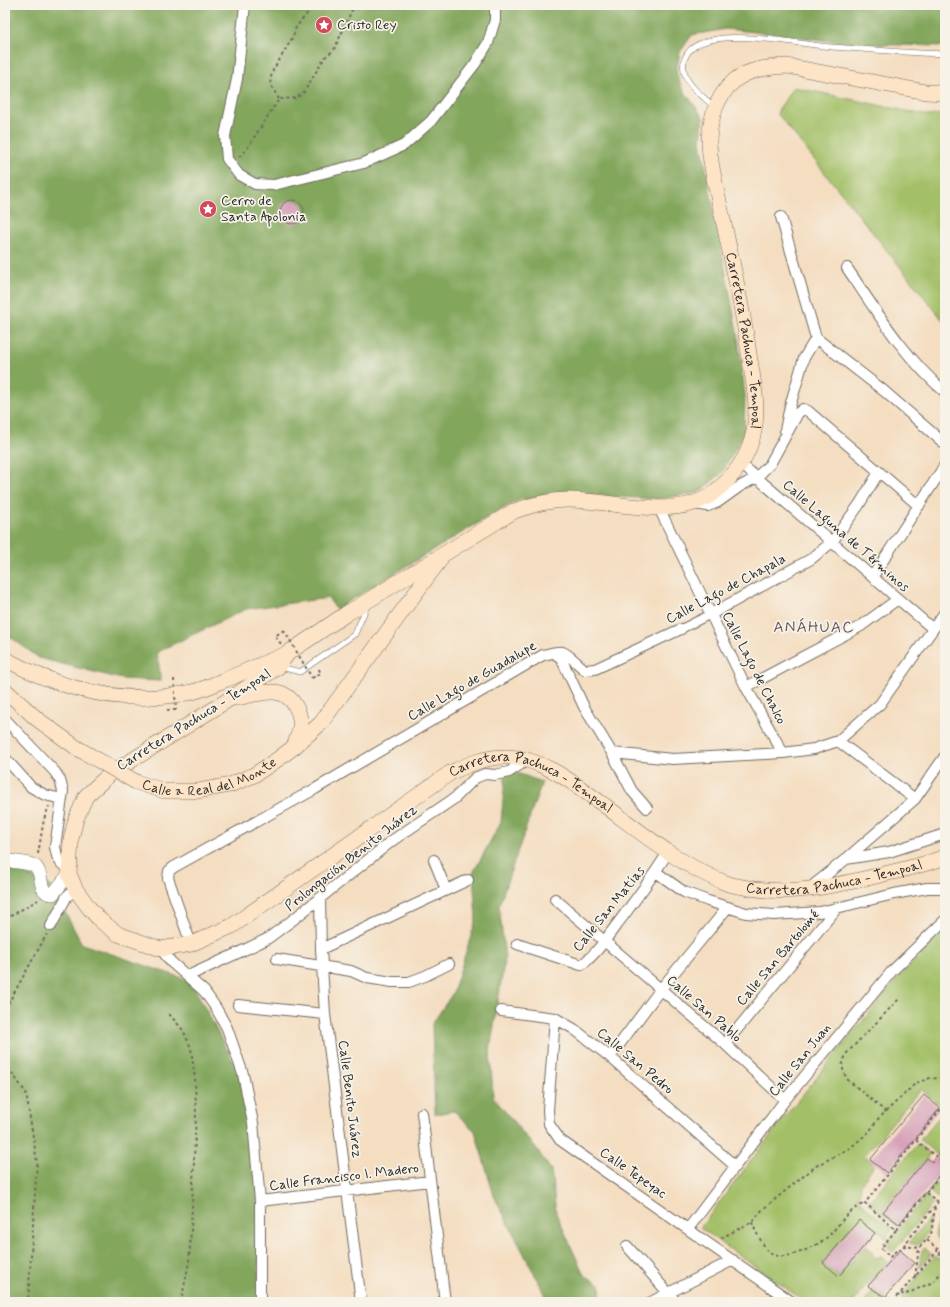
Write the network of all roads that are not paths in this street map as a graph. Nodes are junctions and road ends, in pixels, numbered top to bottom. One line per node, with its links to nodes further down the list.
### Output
1 (245, 5): 2 (street)
2 (495, 5)
3 (945, 54): 5 (lane)
4 (945, 93): 5 (main road, Carretera Pachuca - Tempoal)
5 (716, 108): 12 (main road, Carretera Pachuca - Tempoal)
6 (781, 217): 8 (street)
7 (847, 268): 9 (street)
8 (816, 338): 10 (street); 11 (street)
9 (945, 392)
10 (782, 442): 14 (street); 15 (street)
11 (945, 444)
12 (741, 464): 15 (street, Calle Laguna de Términos); 16 (main road, Carretera Pachuca - Tempoal)
13 (945, 465): 17 (street)
14 (879, 472): 17 (street); 19 (street, Calle Lago de Chapala)
15 (757, 477): 16 (street); 19 (street, Calle Laguna de Términos)
16 (694, 504): 18 (main road, Carretera Pachuca - Tempoal)
17 (919, 506): 21 (street)
18 (659, 508): 20 (main road, Carretera Pachuca - Tempoal); 25 (street, Calle Lago de Chalco)
19 (832, 542): 21 (street, Calle Laguna de Términos); 25 (street, Calle Lago de Chapala)
20 (446, 553): 22 (main road, Carretera Pachuca - Tempoal); 37 (main road, Calle a Real del Monte)
21 (873, 576): 23 (street, Calle Laguna de Términos)
22 (370, 598): 28 (main road, Carretera Pachuca - Tempoal); 31 (lane)
23 (898, 599): 27 (street, Calle Laguna de Términos); 32 (street)
24 (945, 612): 27 (street)
25 (711, 614): 26 (street, Calle Lago de Chapala); 32 (street, Calle Lago de Chalco)
26 (681, 629): 29 (street, Calle Lago de Chapala)
27 (933, 629): 36 (street)
28 (288, 653): 30 (main road); 31 (main road, Carretera Pachuca - Tempoal)
29 (554, 653): 38 (street, Calle Lago de Guadalupe); 66 (street, Calle Lago de Guadalupe)
30 (5, 659)
31 (278, 667): 34 (main road, Carretera Pachuca - Tempoal)
32 (746, 687): 39 (street, Calle Lago de Chalco)
33 (5, 690): 37 (main road, Calle a Real del Monte, bridge)
34 (228, 700): 37 (main road); 52 (main road, Carretera Pachuca - Tempoal)
35 (5, 719): 43 (street)
36 (838, 740): 39 (street); 44 (street)
37 (294, 746)
38 (612, 753): 39 (street); 45 (street, Calle Lago de Guadalupe)
39 (783, 754)
40 (945, 756): 44 (street)
41 (527, 760): 47 (main road, Carretera Pachuca - Tempoal); 59 (street, Prolongación Benito Juárez); 66 (main road, Carretera Pachuca - Tempoal)
42 (6, 761): 43 (street)
43 (57, 798): 52 (street)
44 (915, 799): 49 (street)
45 (647, 808)
46 (945, 834): 49 (street)
47 (668, 852): 53 (street, Calle San Matías); 58 (main road, Carretera Pachuca - Tempoal)
48 (945, 857): 58 (main road, Carretera Pachuca - Tempoal)
49 (846, 859): 58 (street)
50 (5, 860): 52 (street)
51 (434, 860): 57 (street)
52 (69, 871): 56 (main road, Carretera Pachuca - Tempoal)
53 (656, 872): 61 (street); 65 (street, Calle San Matías)
54 (468, 880): 57 (street)
55 (945, 888): 62 (street)
56 (76, 890): 64 (street); 68 (main road, Carretera Pachuca - Tempoal)
57 (446, 890): 69 (street)
58 (806, 890)
59 (320, 898): 69 (street, Calle Benito Juárez); 73 (street, Prolongación Benito Juárez)
60 (555, 900): 65 (street, Calle San Pablo)
61 (728, 907): 62 (street); 74 (street)
62 (837, 908): 79 (street, Calle San Bartolomé)
63 (945, 920): 81 (street, Calle San Juan)
64 (51, 926)
65 (604, 941): 67 (street, Calle San Matías); 74 (street, Calle San Pablo)
66 (191, 944): 68 (main road, Carretera Pachuca - Tempoal)
67 (517, 944)
68 (162, 949): 73 (street)
69 (321, 949): 72 (street, Calle Benito Juárez)
70 (277, 959): 72 (street)
71 (449, 964): 72 (street)
72 (322, 965): 77 (street, Calle Benito Juárez)
73 (188, 976): 86 (street)
74 (660, 990): 79 (street, Calle San Pablo); 80 (street)
75 (238, 1005): 77 (street)
76 (501, 1011): 78 (street, Calle San Pedro)
77 (325, 1014): 85 (street, Calle Benito Juárez)
78 (555, 1018): 80 (street, Calle San Pedro); 87 (street, Calle Tepeyac)
79 (725, 1044): 81 (street, Calle San Pablo)
80 (610, 1057): 83 (street, Calle San Pedro)
81 (785, 1100): 83 (street, Calle San Juan)
82 (422, 1113): 84 (street)
83 (735, 1166): 87 (street, Calle San Juan)
84 (430, 1181): 85 (street, Calle Francisco I. Madero); 93 (street)
85 (348, 1190): 86 (street, Calle Francisco I. Madero); 92 (street, Calle Benito Juárez)
86 (260, 1201): 91 (street)
87 (688, 1229): 89 (street, Calle Tepeyac)
88 (627, 1246): 90 (street)
89 (733, 1260): 90 (street); 96 (street, Calle Tepeyac)
90 (669, 1293): 94 (street); 95 (street)
91 (260, 1302)
92 (361, 1302)
93 (445, 1302)
94 (651, 1302)
95 (676, 1302)
96 (792, 1302)

